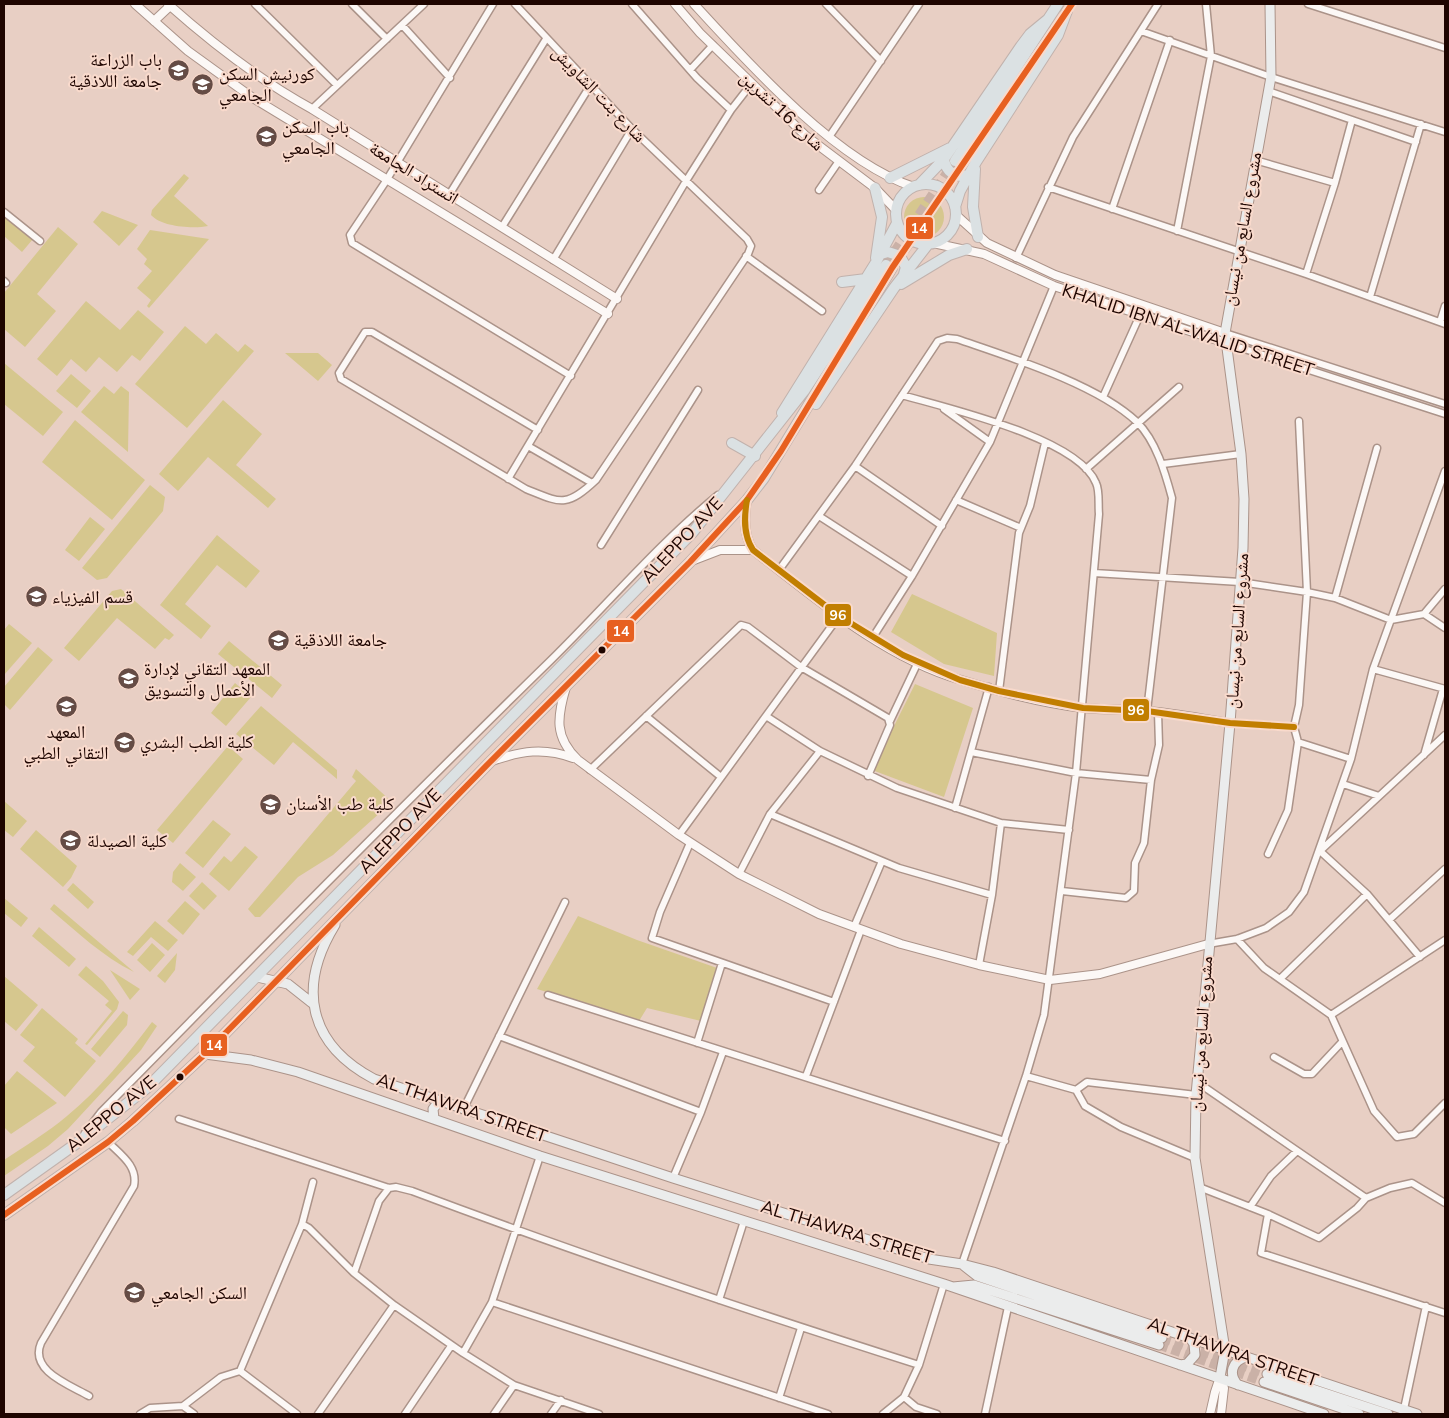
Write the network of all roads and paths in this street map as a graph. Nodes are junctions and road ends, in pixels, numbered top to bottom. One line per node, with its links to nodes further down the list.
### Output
1 (135, 4): 20 (street)
2 (255, 4): 36 (street)
3 (352, 4): 25 (street)
4 (424, 4): 22 (street)
5 (493, 4): 34 (street)
6 (515, 4): 26 (street, شارع بنت الشاويش)
7 (632, 4): 32 (street)
8 (675, 4): 24 (street, شارع 16 تشرين)
9 (694, 4): 21 (street, شارع 16 تشرين)
10 (826, 4): 31 (street)
11 (919, 4): 31 (street)
12 (1058, 4): 19 (main road)
13 (1158, 4): 23 (street)
14 (1206, 4): 30 (street)
15 (1270, 4): 33 (main road, مشروع السابع من نيسان)
16 (1308, 4): 29 (street)
17 (169, 5): 20 (street); 39 (street, اتستراد الجامعة)
18 (1069, 7): 19 (main road); 52 (main road)
19 (1047, 20): 47 (main road)
20 (154, 21): 55 (street)
21 (712, 23): 24 (street); 45 (street, شارع 16 تشرين)
22 (402, 25): 25 (street); 34 (street)
23 (1141, 31): 27 (street); 59 (street)
24 (700, 33): 28 (street, شارع 16 تشرين)
25 (386, 39): 36 (street)
26 (546, 39): 37 (street, شارع بنت الشاويش); 62 (street)
27 (1170, 40): 30 (street); 64 (street)
28 (713, 45): 32 (street); 35 (street, شارع 16 تشرين)
29 (1445, 48)
30 (1211, 56): 33 (street); 69 (street)
31 (881, 62): 45 (street)
32 (690, 70): 40 (street)
33 (1271, 77): 38 (main road, مشروع السابع من نيسان); 42 (street)
34 (450, 78): 51 (street)
35 (752, 83): 40 (street); 50 (street, شارع 16 تشرين)
36 (336, 84): 39 (street)
37 (590, 86): 43 (street, شارع بنت الشاويش); 68 (street)
38 (1268, 91): 41 (street); 49 (main road, مشروع السابع من نيسان)
39 (312, 109): 51 (street, اتستراد الجامعة)
40 (731, 110): 56 (street)
41 (1352, 120): 46 (street); 57 (street)
42 (1421, 124): 44 (street); 46 (street)
43 (632, 129): 56 (street, شارع بنت الشاويش); 78 (street)
44 (1445, 132)
45 (829, 137): 54 (street, شارع 16 تشرين)
46 (1416, 142): 86 (street)
47 (953, 146): 48 (main road); 54 (main road)
48 (944, 158): 53 (main road); 58 (main road)
49 (1255, 160): 57 (street); 74 (main road, مشروع السابع من نيسان)
50 (839, 161): 60 (street, شارع 16 تشرين); 61 (street)
51 (396, 162): 55 (street); 62 (street, اتستراد الجامعة)
52 (976, 162): 53 (main road); 70 (main road)
53 (968, 175): 65 (main road)
54 (890, 178): 58 (street, شارع 16 تشرين)
55 (386, 181): 90 (street); 96 (street)
56 (686, 182): 76 (street, شارع بنت الشاويش); 87 (street)
57 (1335, 183): 81 (street)
58 (916, 186): 63 (main road); 65 (main road)
59 (1048, 187): 64 (street); 77 (street)
60 (875, 188): 63 (street, شارع 16 تشرين); 79 (main road)
61 (819, 190)
62 (448, 195): 68 (street, اتستراد الجامعة)
63 (896, 210): 67 (main road)
64 (1112, 210): 69 (street)
65 (956, 211): 70 (street); 72 (main road)
66 (4, 212): 71 (street)
67 (897, 223): 72 (main road); 75 (main road)
68 (502, 227): 78 (street, اتستراد الجامعة)
69 (1177, 232): 74 (street)
70 (978, 237): 77 (street)
71 (40, 241)
72 (931, 243): 73 (street, KHALID IBN AL-WALID STREET); 80 (main road)
73 (967, 249): 84 (street, KHALID IBN AL-WALID STREET); 85 (main road)
74 (1239, 252): 81 (street); 93 (main road, مشروع السابع من نيسان)
75 (881, 254): 79 (main road); 80 (main road)
76 (746, 256): 89 (street); 123 (street)
77 (1016, 258): 93 (street)
78 (553, 260): 87 (street, اتستراد الجامعة)
79 (875, 264): 82 (main road)
80 (904, 274): 85 (main road)
81 (1306, 274): 86 (street)
82 (866, 279): 83 (main road); 108 (main road)
83 (842, 282)
84 (1054, 286): 91 (street, KHALID IBN AL-WALID STREET); 95 (street)
85 (894, 288): 114 (main road)
86 (1370, 298): 92 (street)
87 (617, 299): 90 (street)
88 (1445, 306): 92 (street)
89 (822, 311)
90 (608, 314): 96 (street)
91 (1140, 316): 94 (street, KHALID IBN AL-WALID STREET); 100 (street)
92 (1442, 323)
93 (1225, 333): 94 (main road, مشروع السابع من نيسان); 101 (street, KHALID IBN AL-WALID STREET)
94 (1226, 342): 103 (street, KHALID IBN AL-WALID STREET); 115 (main road, مشروع السابع من نيسان)
95 (1022, 362): 99 (street); 100 (street); 105 (street)
96 (571, 376): 107 (street)
97 (1179, 387): 106 (street)
98 (698, 390): 129 (street)
99 (902, 395): 102 (street); 118 (street)
100 (1103, 397): 106 (street)
101 (1445, 404)
102 (941, 406): 105 (street); 109 (street)
103 (1445, 414)
104 (1299, 421): 138 (street)
105 (998, 422): 109 (street); 111 (street)
106 (1137, 423): 117 (street); 119 (street)
107 (538, 430): 112 (street); 121 (street)
108 (768, 438): 114 (main road); 116 (main road, ALEPPO AVE)
109 (990, 442): 125 (street)
110 (732, 443): 116 (main road)
111 (1046, 443): 119 (street); 128 (street)
112 (528, 446): 121 (street); 123 (street)
113 (1377, 448): 139 (street)
114 (781, 451): 124 (main road, ALEPPO AVE)
115 (1241, 454): 117 (street); 136 (main road, مشروع السابع من نيسان)
116 (755, 456): 122 (main road, ALEPPO AVE)
117 (1163, 464): 135 (street)
118 (855, 466): 126 (street); 127 (street)
119 (1086, 469): 133 (street)
120 (1445, 471): 142 (street)
121 (508, 479): 123 (street)
122 (736, 480): 199 (main road, ALEPPO AVE); 226 (street)
123 (592, 484)
124 (747, 500): 130 (street); 131 (main road, ALEPPO AVE)
125 (956, 500): 127 (street); 128 (street)
126 (819, 516): 132 (street); 134 (street)
127 (942, 526): 134 (street)
128 (1021, 528): 151 (street)
129 (601, 545)
130 (753, 550): 131 (street); 132 (street)
131 (690, 562): 148 (main road, ALEPPO AVE)
132 (779, 570): 141 (street)
133 (1094, 573): 135 (street); 152 (street)
134 (912, 576): 144 (street)
135 (1163, 576): 136 (street); 153 (street)
136 (1240, 582): 138 (street); 158 (main road, مشروع السابع من نيسان)
137 (1445, 589): 140 (street)
138 (1307, 592): 139 (street); 159 (street)
139 (1334, 598): 142 (street)
140 (1424, 614): 142 (street); 143 (street)
141 (839, 616): 144 (street); 146 (street)
142 (1391, 620): 147 (street)
143 (1445, 628)
144 (873, 637): 145 (street)
145 (918, 662): 149 (street); 157 (street)
146 (801, 667): 155 (street); 156 (street); 157 (street)
147 (1373, 669): 150 (street); 165 (street)
148 (566, 687): 166 (street); 167 (main road, ALEPPO AVE)
149 (989, 687): 151 (street); 163 (street)
150 (1444, 689): 164 (street)
151 (999, 691): 152 (street)
152 (1083, 708): 153 (street); 169 (street)
153 (1147, 711): 154 (street)
154 (1158, 712): 158 (street); 172 (street)
155 (646, 716): 168 (street); 171 (street)
156 (766, 716): 162 (street); 171 (street)
157 (890, 721): 170 (street)
158 (1230, 723): 159 (street); 195 (main road, مشروع السابع من نيسان)
159 (1294, 727): 161 (street)
160 (1445, 735): 164 (street)
161 (1298, 742): 165 (street); 182 (street)
162 (820, 751): 170 (street); 176 (street)
163 (971, 752): 169 (street); 175 (street)
164 (1424, 755): 174 (street)
165 (1351, 759): 173 (street)
166 (578, 760): 167 (street); 168 (street)
167 (490, 762): 191 (main road, ALEPPO AVE)
168 (590, 770): 179 (street)
169 (1076, 773): 172 (street); 178 (street)
170 (868, 776): 175 (street)
171 (721, 777): 179 (street)
172 (1151, 780): 186 (street)
173 (1343, 784): 174 (street); 181 (street)
174 (1379, 796): 181 (street)
175 (955, 808): 177 (street)
176 (770, 814): 183 (street); 185 (street)
177 (1001, 823): 178 (street); 187 (street)
178 (1069, 830): 186 (street)
179 (679, 835): 180 (street)
180 (690, 843): 185 (street); 197 (street)
181 (1320, 851): 188 (street); 193 (street)
182 (1268, 854)
183 (882, 861): 187 (street); 192 (street)
184 (1445, 869): 190 (street)
185 (739, 874): 192 (street)
186 (1062, 890): 202 (street)
187 (992, 894): 198 (street)
188 (1367, 894): 190 (street); 200 (street)
189 (565, 902): 207 (street)
190 (1389, 920): 196 (street)
191 (336, 923): 201 (main road, ALEPPO AVE); 205 (main road, AL THAWRA STREET)
192 (858, 929): 198 (street); 204 (street)
193 (1237, 940): 195 (street); 200 (street)
194 (1445, 940): 196 (street)
195 (1208, 944): 202 (street); 215 (main road, مشروع السابع من نيسان)
196 (1420, 956): 206 (street)
197 (722, 964): 204 (street); 209 (street)
198 (979, 965): 202 (street)
199 (257, 977): 201 (main road); 226 (main road, ALEPPO AVE)
200 (1280, 979): 206 (street)
201 (278, 980): 205 (main road); 211 (main road, ALEPPO AVE)
202 (1050, 980): 214 (street)
203 (548, 995): 209 (street)
204 (834, 1002): 213 (street)
205 (312, 1003): 218 (main road, AL THAWRA STREET)
206 (1332, 1015): 208 (street)
207 (499, 1036): 220 (street); 221 (street)
208 (1342, 1042): 212 (street); 219 (street)
209 (697, 1043): 210 (street)
210 (723, 1052): 213 (street); 221 (street)
211 (205, 1054): 223 (main road, AL THAWRA STREET); 225 (main road, ALEPPO AVE)
212 (1274, 1057)
213 (806, 1076): 224 (street)
214 (1026, 1076): 216 (street); 224 (street)
215 (1197, 1082): 217 (main road, مشروع السابع من نيسان); 227 (street)
216 (1076, 1090): 217 (street); 229 (street)
217 (1196, 1095): 229 (main road, مشروع السابع من نيسان)
218 (439, 1101): 220 (main road, AL THAWRA STREET); 223 (main road)
219 (1445, 1103)
220 (463, 1110): 230 (main road, AL THAWRA STREET)
221 (701, 1112): 230 (street)
222 (179, 1119): 233 (street)
223 (434, 1120): 228 (main road, AL THAWRA STREET)
224 (1005, 1141): 243 (street)
225 (108, 1142): 239 (main road, ALEPPO AVE); 264 (street)
226 (77, 1143): 234 (main road, ALEPPO AVE)
227 (1296, 1152): 235 (street); 237 (street)
228 (540, 1156): 240 (main road, AL THAWRA STREET); 242 (street)
229 (1195, 1158): 232 (main road, مشروع السابع من نيسان)
230 (673, 1178): 243 (main road, AL THAWRA STREET)
231 (313, 1182): 241 (street)
232 (1199, 1187): 237 (street); 255 (main road, مشروع السابع من نيسان)
233 (390, 1188): 242 (street); 244 (street)
234 (4, 1195)
235 (1366, 1198): 236 (street); 238 (street)
236 (1445, 1203)
237 (1250, 1207): 238 (street)
238 (1268, 1214): 249 (street)
239 (4, 1216)
240 (744, 1221): 245 (main road, AL THAWRA STREET); 246 (street)
241 (302, 1224): 244 (street); 260 (street)
242 (517, 1231): 246 (street); 247 (street)
243 (962, 1264): 245 (main road); 253 (main road, AL THAWRA STREET)
244 (354, 1273): 248 (street)
245 (948, 1286): 250 (main road, AL THAWRA STREET); 258 (street)
246 (719, 1300): 252 (street)
247 (492, 1302): 256 (street); 266 (street)
248 (394, 1305): 254 (street); 273 (street)
249 (1426, 1306): 251 (street); 269 (street)
250 (1008, 1307): 259 (main road, AL THAWRA STREET); 281 (street)
251 (1445, 1313)
252 (801, 1328): 258 (street); 266 (street)
253 (1190, 1338): 255 (main road, AL THAWRA STREET); 259 (main road)
254 (451, 1346): 256 (street); 274 (street)
255 (1225, 1350): 257 (main road, AL THAWRA STREET); 261 (main road, مشروع السابع من نيسان)
256 (462, 1353): 262 (street)
257 (1246, 1357): 263 (main road); 269 (main road, AL THAWRA STREET)
258 (919, 1365): 265 (street)
259 (1180, 1365): 261 (main road, AL THAWRA STREET)
260 (240, 1372): 268 (street); 272 (street)
261 (1220, 1377): 263 (main road, AL THAWRA STREET); 282 (street); 283 (street)
262 (514, 1385): 267 (street); 275 (street)
263 (1238, 1385): 284 (main road, AL THAWRA STREET)
264 (89, 1396)
265 (904, 1397): 279 (street); 280 (street)
266 (779, 1398): 278 (street)
267 (561, 1400): 276 (street); 277 (street)
268 (183, 1406): 270 (street); 271 (street)
269 (1404, 1409): 287 (main road, AL THAWRA STREET)
270 (140, 1414)
271 (194, 1414)
272 (297, 1414)
273 (318, 1414)
274 (406, 1414)
275 (494, 1414)
276 (551, 1414)
277 (599, 1414)
278 (828, 1414)
279 (883, 1414)
280 (937, 1414)
281 (984, 1414)
282 (1210, 1414)
283 (1221, 1414)
284 (1324, 1414)
285 (1359, 1414): 286 (main road)
286 (1388, 1414)
287 (1417, 1414)

